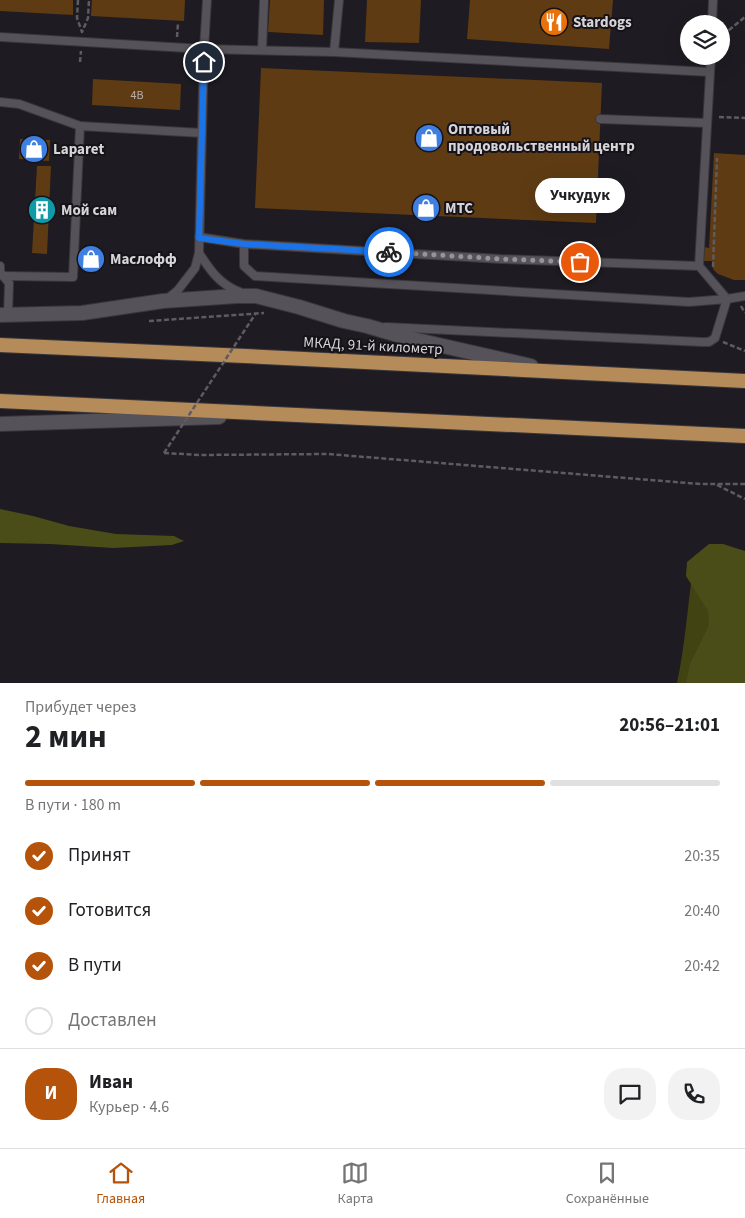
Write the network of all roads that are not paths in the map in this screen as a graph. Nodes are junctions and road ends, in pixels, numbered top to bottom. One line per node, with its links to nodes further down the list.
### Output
1 (207, 0): 7 (lane)
2 (264, 0): 8 (lane)
3 (339, 0): 9 (lane)
4 (713, 0): 5 (lane)
5 (712, 15)
6 (0, 37): 7 (lane)
7 (204, 49): 8 (lane); 16 (lane)
8 (262, 50): 9 (lane)
9 (334, 52): 11 (lane)
10 (710, 65): 11 (lane)
11 (710, 72): 14 (lane)
12 (0, 102): 15 (lane)
13 (600, 120): 14 (lane)
14 (706, 123): 21 (lane)
15 (80, 126): 16 (lane); 22 (lane)
16 (202, 132): 17 (lane)
17 (199, 238): 18 (lane); 19 (lane)
18 (244, 244): 21 (lane); 25 (lane)
19 (199, 253): 23 (lane); 26 (lane)
20 (0, 266): 22 (lane)
21 (698, 266): 25 (lane)
22 (3, 276): 27 (lane)
23 (248, 296): 26 (main road); 28 (main road)
24 (741, 296): 25 (lane)
25 (727, 300): 28 (lane)
26 (164, 301): 27 (main road)
27 (4, 315)
28 (367, 326): 30 (main road)
29 (0, 345): 30 (highway, МКАД, 91-й километр)
30 (554, 372): 31 (highway, МКАД, 91-й километр)
31 (745, 382)
32 (0, 401): 33 (highway)
33 (291, 414): 34 (main road); 35 (highway)
34 (0, 424)
35 (745, 436)

